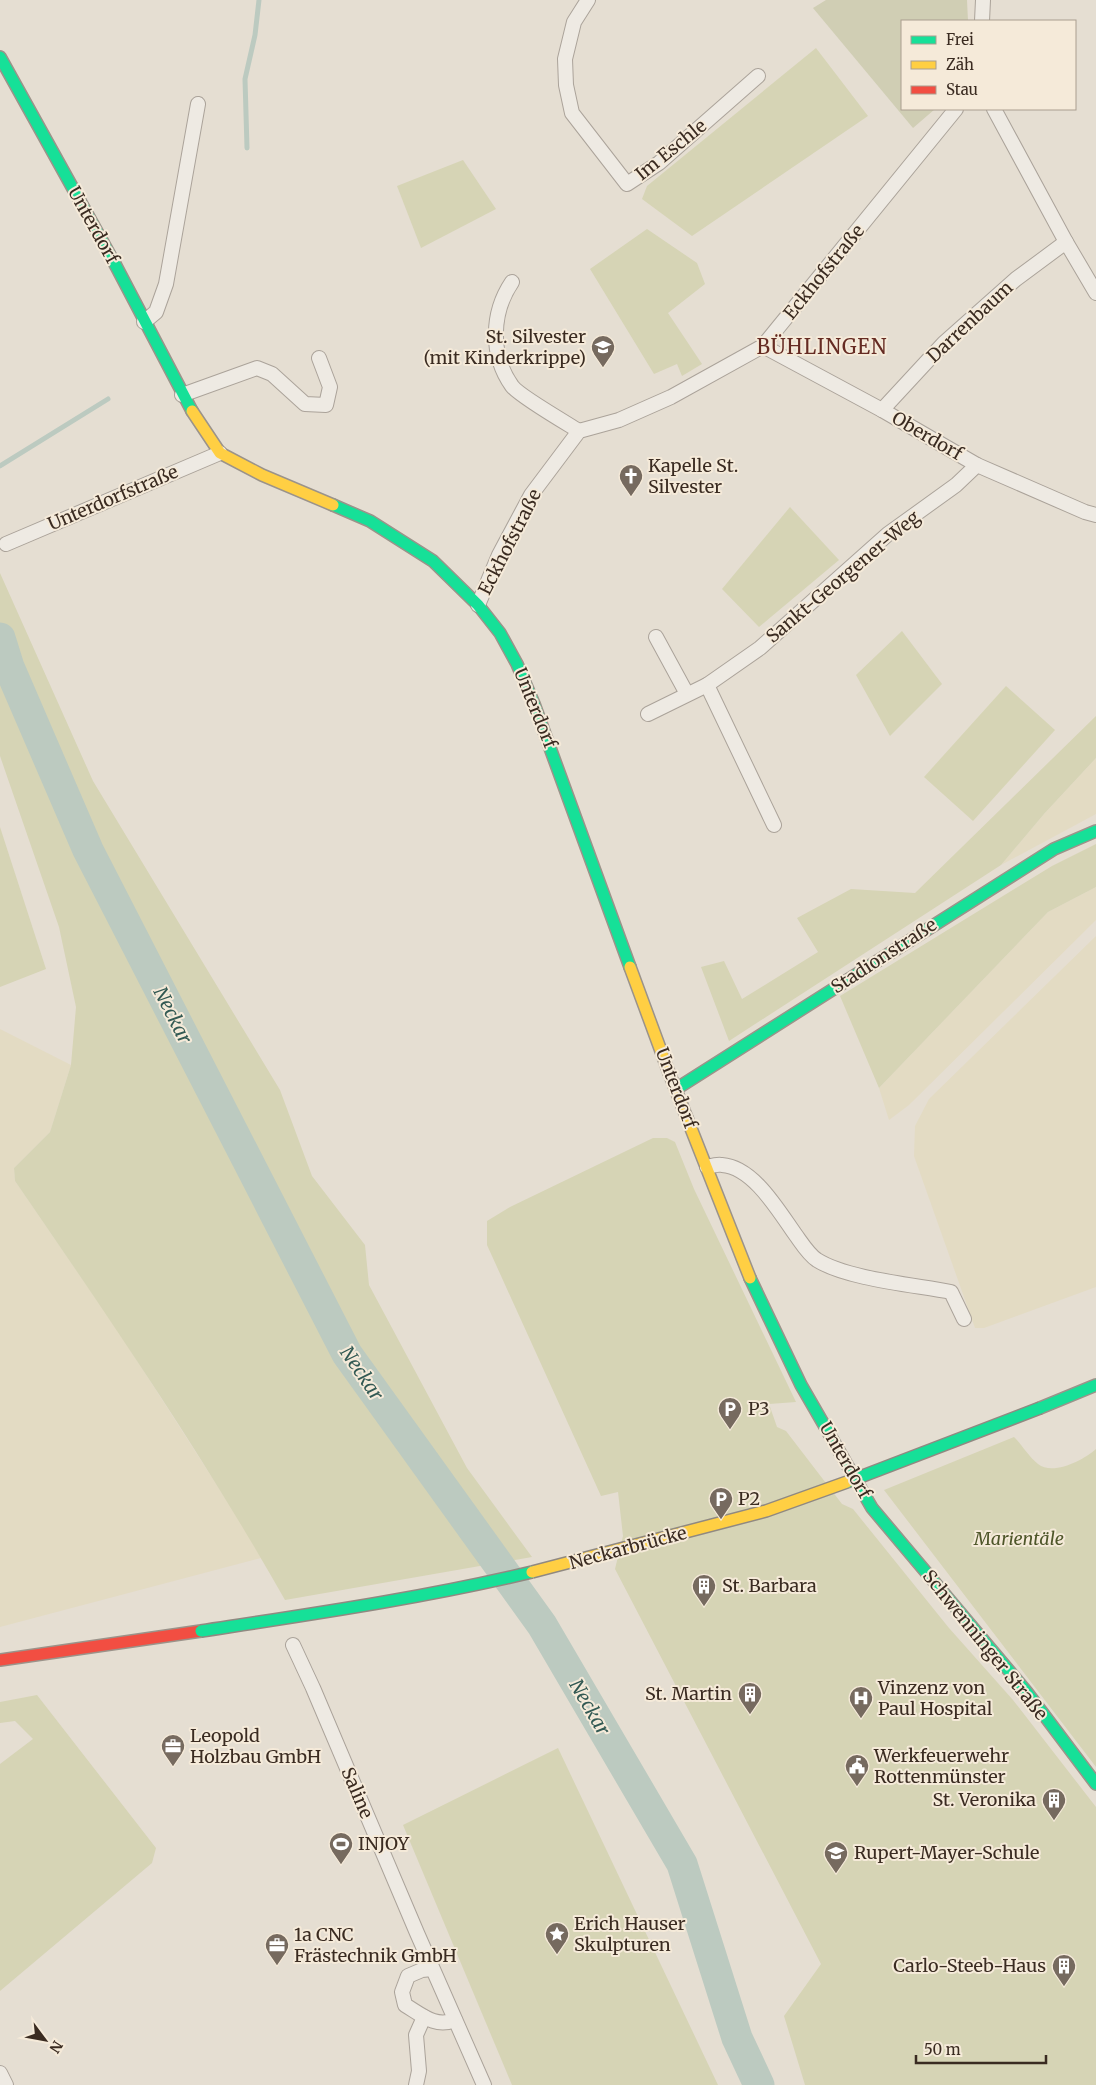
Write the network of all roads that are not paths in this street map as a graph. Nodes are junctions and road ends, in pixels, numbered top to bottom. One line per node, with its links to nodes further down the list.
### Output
1 (588, 0): 5 (street, Im Eschle)
2 (983, 0): 3 (street)
3 (982, 20)
4 (0, 57): 12 (street, Unterdorf)
5 (758, 76)
6 (198, 104): 12 (street)
7 (955, 110): 13 (street, Eckhofstraße)
8 (995, 110): 9 (street)
9 (1066, 242): 11 (street); 16 (street, Darrenbaum)
10 (512, 282): 17 (street)
11 (1096, 293)
12 (144, 322): 15 (street, Unterdorf)
13 (763, 346): 16 (street, Oberdorf); 17 (street, Eckhofstraße)
14 (319, 358): 15 (street)
15 (182, 394): 18 (street, Unterdorf)
16 (882, 410): 19 (street, Oberdorf)
17 (579, 431): 22 (street, Eckhofstraße)
18 (220, 453): 21 (street, Unterdorfstraße); 22 (street, Unterdorf)
19 (977, 466): 20 (street, Oberdorf); 24 (street, Sankt-Georgener-Weg)
20 (1096, 515)
21 (6, 544)
22 (478, 605): 29 (street, Unterdorf)
23 (656, 638): 25 (street)
24 (707, 685): 25 (street, Sankt-Georgener-Weg); 27 (street)
25 (687, 694): 26 (street, Sankt-Georgener-Weg)
26 (648, 714)
27 (774, 826)
28 (1096, 831): 29 (street, Stadionstraße)
29 (676, 1089): 30 (street, Unterdorf)
30 (706, 1167): 31 (street); 33 (street, Unterdorf)
31 (964, 1319)
32 (1096, 1385): 35 (street, Neckarbrücke, bridge)
33 (872, 1508): 36 (street, Schwenninger Straße)
34 (293, 1645): 37 (street, Saline)
35 (0, 1660)
36 (1096, 1784)
37 (432, 1969): 38 (street); 39 (street, Saline)
38 (424, 2017): 39 (street); 42 (street)
39 (455, 2020): 43 (street, Saline)
40 (0, 2074): 41 (street)
41 (6, 2085)
42 (416, 2085)
43 (484, 2085)

